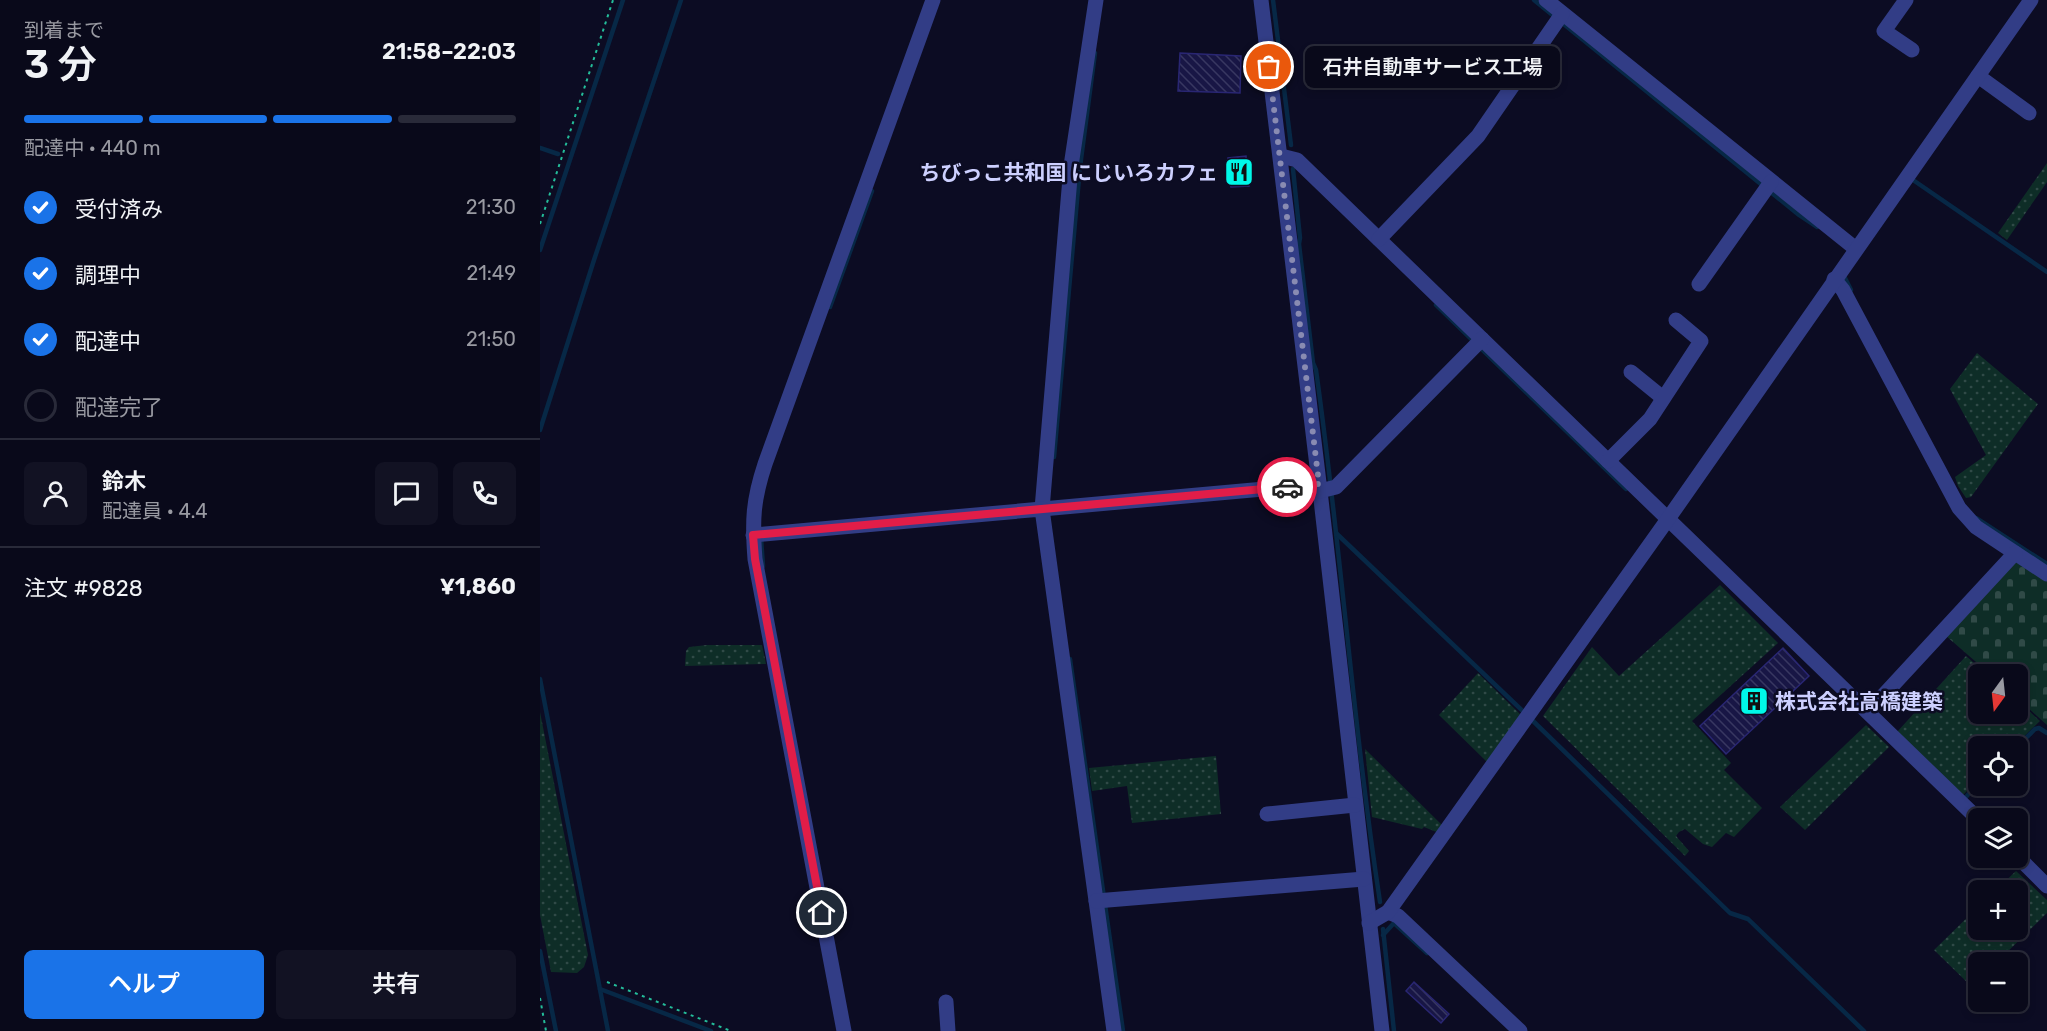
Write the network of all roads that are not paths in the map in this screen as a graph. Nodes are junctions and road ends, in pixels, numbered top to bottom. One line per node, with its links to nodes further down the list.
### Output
1 (933, 0): 25 (street)
2 (1096, 0): 23 (street)
3 (1261, 0): 11 (street)
4 (1546, 0): 7 (street)
5 (1906, 0): 8 (street)
6 (2031, 0): 9 (street)
7 (1559, 18): 12 (street); 13 (street)
8 (1912, 50)
9 (1978, 76): 10 (street); 14 (street)
10 (2029, 113)
11 (1281, 156): 13 (street); 22 (street)
12 (1771, 182): 14 (street); 16 (street)
13 (1379, 239): 18 (street)
14 (1856, 249): 15 (street)
15 (1834, 279): 24 (street); 26 (street)
16 (1699, 284)
17 (1676, 320): 20 (street)
18 (1482, 339): 21 (street); 22 (street)
19 (1631, 372): 20 (street)
20 (1663, 398): 21 (street)
21 (1608, 461): 24 (street)
22 (1320, 487): 23 (street); 29 (street)
23 (1042, 508): 25 (street); 35 (street)
24 (1668, 519): 28 (street); 36 (street)
25 (758, 535): 39 (street)
26 (2015, 553): 27 (street); 28 (street)
27 (2047, 574)
28 (1868, 712): 30 (street)
29 (1355, 804): 31 (street); 33 (street)
30 (1968, 809)
31 (1267, 814)
32 (2028, 867): 34 (street)
33 (1364, 879): 35 (street); 37 (street)
34 (2047, 886)
35 (1102, 901): 41 (street)
36 (1393, 914): 37 (street); 43 (street)
37 (1370, 923): 42 (street)
38 (946, 1002): 40 (street)
39 (844, 1031)
40 (948, 1031)
41 (1114, 1031)
42 (1382, 1031)
43 (1520, 1031)

